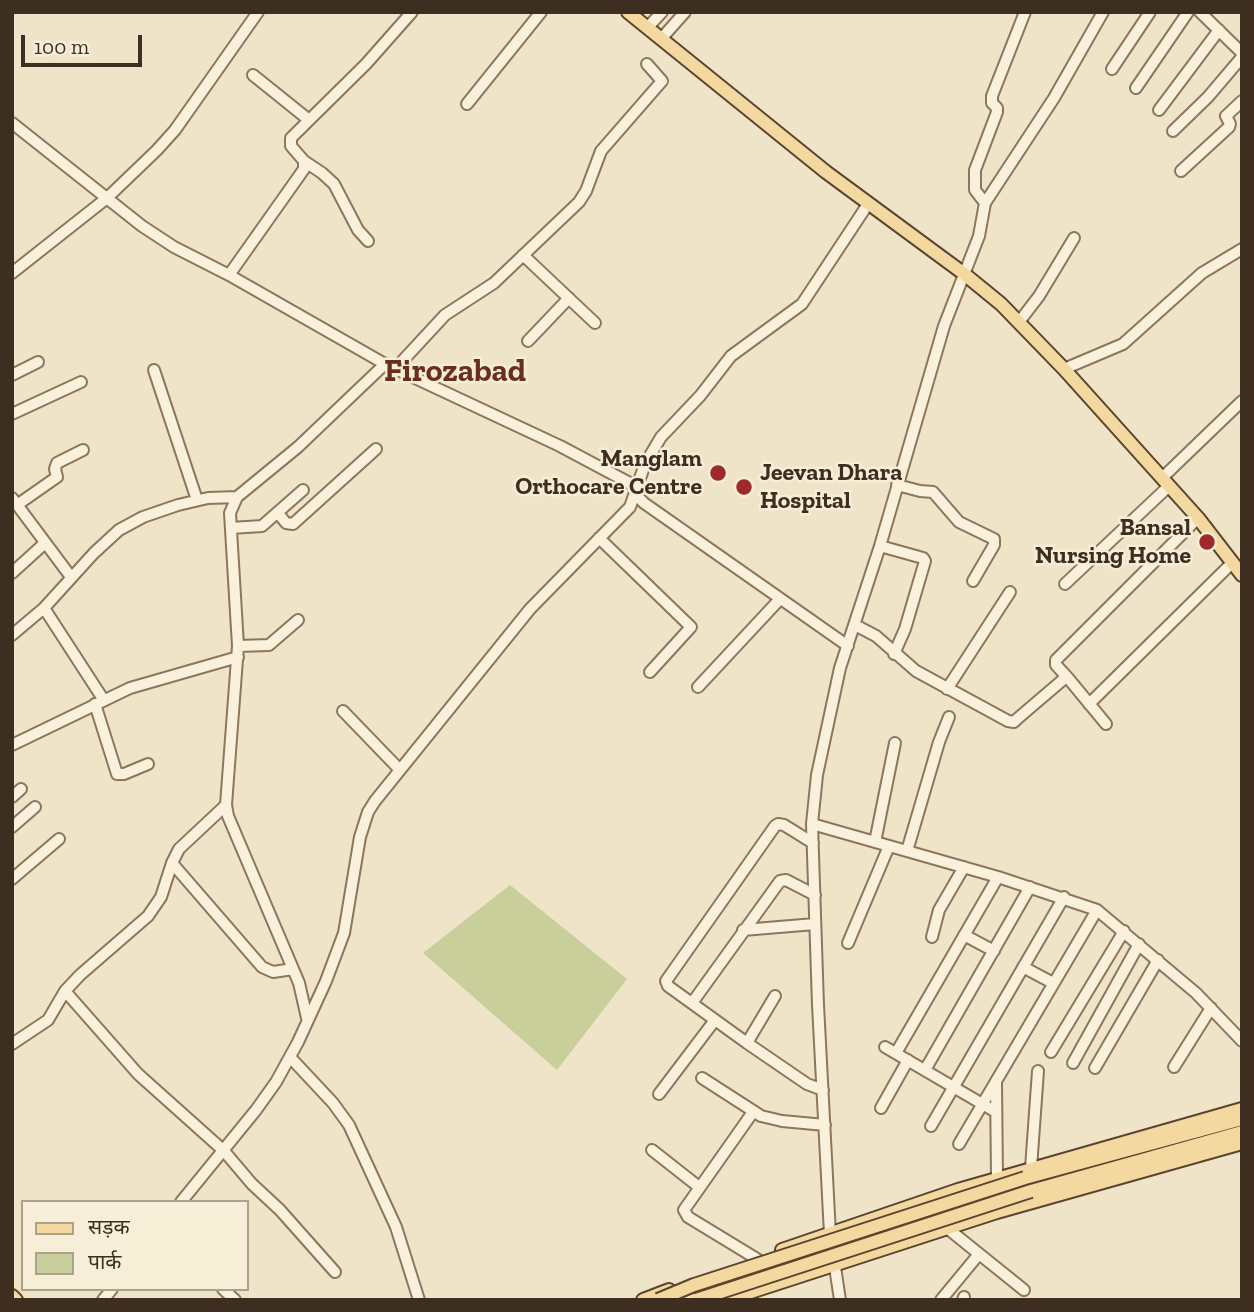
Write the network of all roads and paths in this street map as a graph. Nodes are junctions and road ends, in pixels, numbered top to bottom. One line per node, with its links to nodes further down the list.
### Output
1 (258, 12): 28 (street)
2 (412, 12): 23 (street)
3 (541, 12): 21 (street)
4 (628, 12): 12 (main road)
5 (662, 12): 12 (street)
6 (685, 12): 14 (street)
7 (1025, 12): 29 (street)
8 (1103, 12): 29 (street)
9 (1150, 12): 17 (street)
10 (1188, 12): 19 (street)
11 (1200, 12): 13 (street)
12 (647, 28): 14 (main road)
13 (1219, 30): 15 (street); 22 (street)
14 (661, 38): 30 (main road)
15 (1242, 55): 25 (street)
16 (646, 64): 34 (street)
17 (1112, 69)
18 (253, 75): 23 (street)
19 (1136, 88)
20 (1242, 101): 27 (street)
21 (467, 104)
22 (1159, 110)
23 (309, 120): 26 (street)
24 (12, 123): 28 (street)
25 (1173, 131)
26 (304, 161): 32 (street); 37 (street)
27 (1181, 171)
28 (107, 198): 35 (street); 37 (street)
29 (985, 202): 36 (street)
30 (868, 204): 36 (main road); 55 (street)
31 (1074, 238): 39 (street)
32 (368, 241)
33 (1242, 249): 44 (street)
34 (523, 255): 38 (street); 43 (street)
35 (12, 273)
36 (963, 273): 39 (main road); 53 (street)
37 (229, 275): 43 (street)
38 (569, 298): 40 (street); 41 (street)
39 (1019, 322): 44 (main road)
40 (595, 323)
41 (527, 341)
42 (37, 362): 46 (street)
43 (390, 366): 55 (street); 56 (street)
44 (1064, 369): 52 (main road)
45 (154, 370): 57 (street)
46 (12, 375)
47 (81, 382): 49 (street)
48 (1242, 401): 52 (street)
49 (12, 414)
50 (376, 449): 59 (street)
51 (83, 450): 58 (street)
52 (1165, 482): 60 (main road); 70 (street)
53 (897, 485): 64 (street); 69 (street)
54 (303, 490): 59 (street)
55 (637, 491): 62 (street); 72 (street)
56 (237, 497): 57 (street); 61 (street)
57 (197, 500): 68 (street)
58 (15, 502): 63 (street)
59 (278, 513): 61 (street)
60 (1198, 518): 65 (main road); 81 (street)
61 (231, 528): 78 (street)
62 (599, 538): 80 (street); 92 (street)
63 (45, 543): 66 (street); 68 (street)
64 (880, 546): 75 (street); 79 (street)
65 (1233, 563): 67 (main road); 85 (street)
66 (12, 573)
67 (1242, 575)
68 (71, 577): 73 (street)
69 (973, 581)
70 (1065, 584)
71 (1010, 592): 83 (street)
72 (780, 599): 77 (street); 82 (street)
73 (44, 608): 76 (street); 84 (street)
74 (298, 620): 78 (street)
75 (855, 625): 77 (street); 79 (street)
76 (12, 635)
77 (848, 646): 95 (street)
78 (238, 651): 84 (street); 93 (street)
79 (894, 654): 83 (street)
80 (650, 672)
81 (1068, 678): 83 (street); 85 (street)
82 (698, 687)
83 (947, 689)
84 (99, 701): 90 (street); 91 (street)
85 (1089, 704): 88 (street)
86 (343, 712): 92 (street)
87 (949, 717): 101 (street)
88 (1106, 724)
89 (895, 743): 98 (street)
90 (12, 745)
91 (148, 764)
92 (400, 770): 126 (street)
93 (226, 805): 102 (street); 120 (street)
94 (35, 807): 96 (street)
95 (812, 824): 98 (street); 99 (street)
96 (12, 827)
97 (59, 839): 105 (street)
98 (875, 842): 100 (street)
99 (813, 843): 107 (street); 124 (street)
100 (889, 846): 101 (street); 115 (street)
101 (907, 851): 103 (street)
102 (172, 863): 120 (street); 122 (street)
103 (964, 867): 104 (street); 114 (street)
104 (998, 877): 106 (street); 113 (street)
105 (12, 879)
106 (1030, 887): 108 (street); 117 (street)
107 (815, 895): 110 (street); 111 (street)
108 (1064, 897): 109 (street); 119 (street)
109 (1097, 909): 112 (street); 121 (street)
110 (816, 924): 111 (street); 142 (street)
111 (743, 930): 124 (street)
112 (1124, 931): 116 (street); 131 (street)
113 (964, 935): 117 (street); 133 (street)
114 (932, 937)
115 (848, 943)
116 (1139, 944): 118 (street); 134 (street)
117 (994, 951): 137 (street)
118 (1158, 960): 125 (street); 136 (street)
119 (1023, 967): 121 (street); 141 (street)
120 (293, 969): 126 (street)
121 (1053, 983): 140 (street)
122 (65, 991): 130 (street); 156 (street)
123 (775, 996): 129 (street)
124 (692, 1003): 127 (street)
125 (1211, 1008): 128 (street); 135 (street)
126 (307, 1020): 132 (street)
127 (715, 1020): 129 (street); 143 (street)
128 (1242, 1041)
129 (747, 1043): 142 (street)
130 (12, 1044)
131 (1051, 1052)
132 (290, 1057): 156 (street); 168 (street)
133 (908, 1060): 137 (street); 145 (street)
134 (1073, 1063)
135 (1174, 1067)
136 (1095, 1068)
137 (925, 1070): 141 (street)
138 (1038, 1071): 157 (street)
139 (702, 1077): 147 (street)
140 (996, 1082): 144 (street); 148 (street)
141 (954, 1087): 144 (street); 151 (street)
142 (822, 1090): 150 (street)
143 (659, 1094)
144 (983, 1105): 148 (street); 154 (street)
145 (881, 1108)
146 (1242, 1109): 157 (main road)
147 (753, 1112): 150 (street); 159 (street)
148 (996, 1112): 158 (street)
149 (1242, 1119): 157 (main road)
150 (824, 1125): 162 (street)
151 (931, 1126)
152 (1242, 1132): 171 (main road, bridge)
153 (1242, 1143): 161 (main road)
154 (959, 1144)
155 (652, 1150): 159 (street)
156 (224, 1151): 160 (street); 166 (street)
157 (1028, 1173): 158 (main road); 170 (main road, bridge)
158 (997, 1178): 162 (main road)
159 (699, 1187): 164 (street)
160 (183, 1200)
161 (947, 1228): 163 (street); 165 (main road)
162 (830, 1234): 164 (main road); 165 (street)
163 (979, 1254): 167 (street); 174 (street)
164 (757, 1259): 169 (main road)
165 (835, 1265): 172 (main road); 173 (street)
166 (335, 1272)
167 (1024, 1290)
168 (419, 1300)
169 (643, 1300)
170 (658, 1300)
171 (696, 1300)
172 (726, 1300)
173 (840, 1300)
174 (941, 1300)

